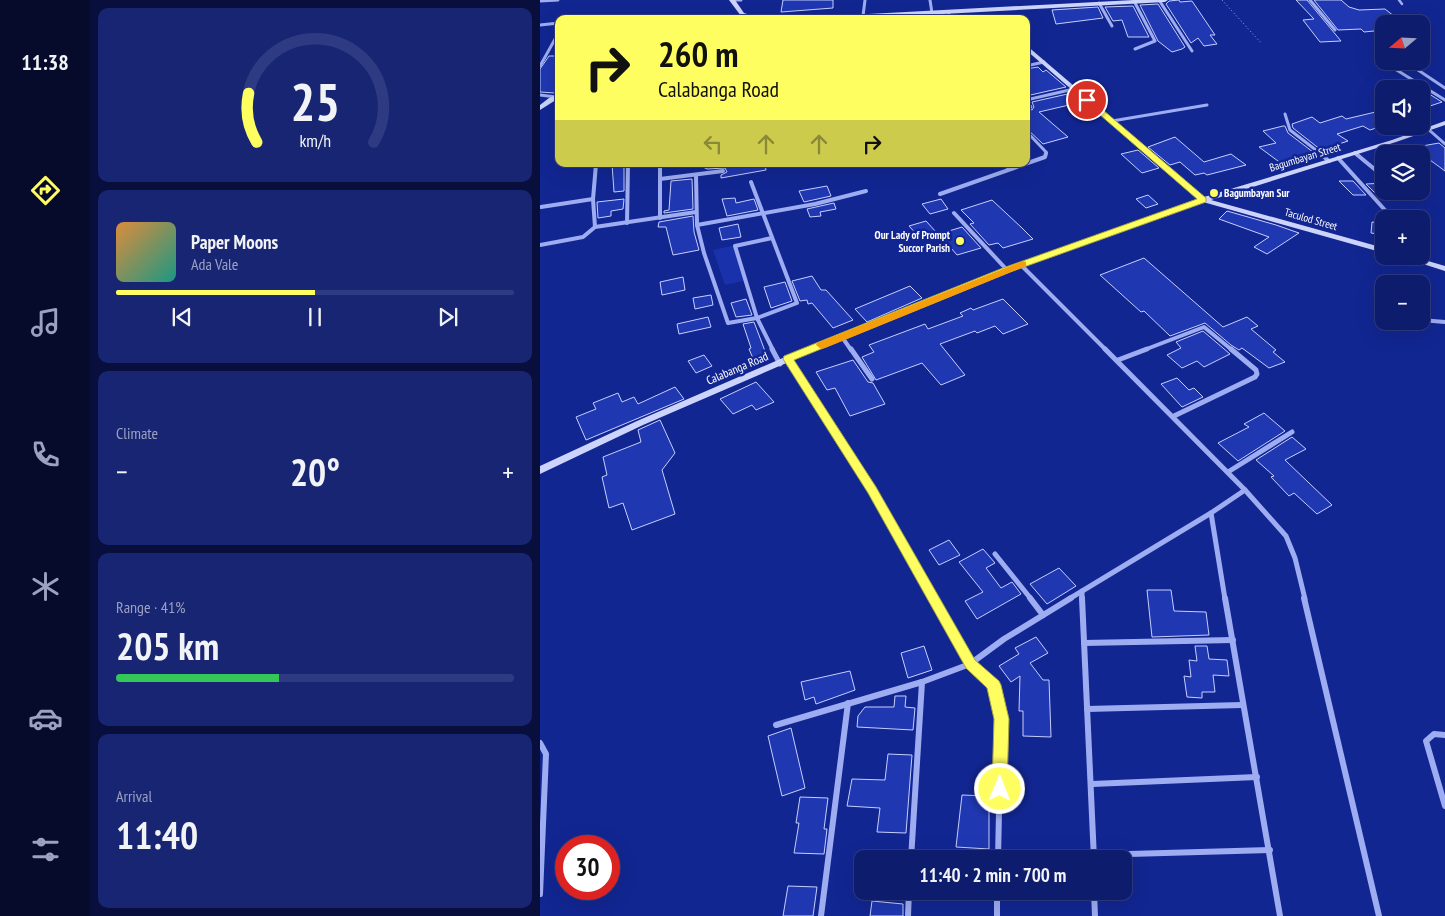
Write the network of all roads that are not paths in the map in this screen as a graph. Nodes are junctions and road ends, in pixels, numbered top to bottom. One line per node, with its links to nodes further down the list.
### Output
1 (558, 0): 11 (street)
2 (732, 0): 3 (street); 19 (street)
3 (741, 0)
4 (865, 0): 20 (street)
5 (930, 0): 18 (street)
6 (1018, 0): 16 (street)
7 (1159, 0): 8 (street); 12 (street); 32 (street)
8 (1165, 0)
9 (1310, 0): 28 (street)
10 (1399, 0): 15 (lane)
11 (540, 1)
12 (1134, 1): 14 (street); 30 (street)
13 (1065, 2): 14 (street); 16 (street)
14 (1099, 3): 27 (street)
15 (1402, 4)
16 (1024, 7): 17 (street)
17 (982, 10): 23 (street); 24 (street)
18 (932, 13): 21 (street); 22 (street)
19 (744, 15)
20 (863, 15)
21 (886, 15)
22 (944, 15)
23 (955, 15)
24 (988, 15)
25 (555, 23): 26 (street)
26 (540, 25)
27 (1112, 26)
28 (1335, 30)
29 (555, 39): 35 (street)
30 (1135, 49)
31 (1030, 50): 33 (street)
32 (1192, 51)
33 (1044, 62): 34 (street); 38 (street)
34 (1030, 65)
35 (540, 66)
36 (1397, 70): 44 (street)
37 (1418, 70): 39 (street)
38 (1074, 88): 43 (street); 48 (street)
39 (1445, 88)
40 (540, 95): 41 (street)
41 (555, 96)
42 (555, 97): 46 (street)
43 (1030, 99)
44 (1445, 100)
45 (1207, 105): 48 (street)
46 (540, 108)
47 (1284, 114): 57 (street)
48 (1112, 122): 73 (street)
49 (1445, 123): 50 (street, Bagumbayan Street)
50 (1430, 127)
51 (1430, 130): 54 (street)
52 (1030, 135): 58 (street)
53 (1408, 135): 55 (street, Bagumbayan Street)
54 (1445, 144)
55 (1355, 153): 56 (street, Bagumbayan Street); 65 (street)
56 (1338, 158): 57 (street, Bagumbayan Street); 75 (street)
57 (1329, 161): 73 (street, Bagumbayan Street)
58 (1030, 162)
59 (596, 167): 72 (street)
60 (628, 167): 81 (street)
61 (660, 167): 68 (street)
62 (1007, 167): 64 (street)
63 (1017, 167): 64 (street)
64 (1011, 169): 71 (street)
65 (1375, 170)
66 (723, 171): 67 (street)
67 (696, 176): 68 (street); 77 (street)
68 (660, 179): 80 (street)
69 (751, 182): 78 (street)
70 (866, 191): 78 (street)
71 (940, 194)
72 (593, 199): 74 (street); 83 (street)
73 (1203, 200): 76 (street, Bagumbayan Street); 86 (street, Taculod Street)
74 (541, 207)
75 (1385, 210)
76 (1170, 211): 88 (street, Calabanga Road)
77 (696, 212): 80 (street); 82 (street)
78 (762, 214): 82 (street); 84 (street)
79 (954, 214): 90 (street)
80 (660, 218): 81 (street)
81 (627, 222): 83 (street)
82 (697, 225): 91 (street)
83 (595, 227): 85 (street)
84 (772, 238): 91 (street); 91 (street)
85 (540, 245)
86 (1375, 248)
87 (1430, 264): 89 (street)
88 (1021, 265): 90 (street, Calabanga Road); 95 (street)
89 (1445, 269)
90 (1007, 270): 94 (street, Calabanga Road)
91 (757, 318): 96 (street)
92 (1430, 321): 93 (street)
93 (1445, 322)
94 (842, 337): 96 (street, Calabanga Road); 97 (street)
95 (1118, 360): 98 (street); 98 (street)
96 (784, 361): 100 (street, Calabanga Road); 109 (street)
97 (872, 379)
98 (1174, 416): 101 (street)
99 (1292, 432): 101 (street)
100 (540, 470)
101 (1228, 472): 102 (street)
102 (1246, 490): 103 (street); 134 (street)
103 (1211, 513): 105 (street); 107 (street)
104 (996, 554): 106 (street)
105 (1082, 591): 106 (street); 108 (street)
106 (1043, 615): 109 (street)
107 (1233, 640): 108 (street); 112 (street)
108 (1084, 643): 113 (street)
109 (970, 664): 110 (street); 121 (street)
110 (922, 682): 111 (street); 120 (street)
111 (848, 704): 114 (street); 129 (street)
112 (1242, 705): 113 (street); 117 (street)
113 (1087, 709): 118 (street)
114 (776, 725)
115 (1445, 735): 119 (street)
116 (540, 743): 125 (street)
117 (1257, 777): 118 (street); 123 (street)
118 (1092, 784): 122 (street)
119 (1445, 806)
120 (912, 850)
121 (998, 850)
122 (1094, 850)
123 (1270, 850): 124 (street); 133 (street)
124 (1132, 855)
125 (540, 894)
126 (909, 900): 130 (street)
127 (997, 900): 131 (street)
128 (1094, 900): 132 (street)
129 (821, 916)
130 (908, 916)
131 (997, 916)
132 (1095, 916)
133 (1280, 916)
134 (1379, 916)

